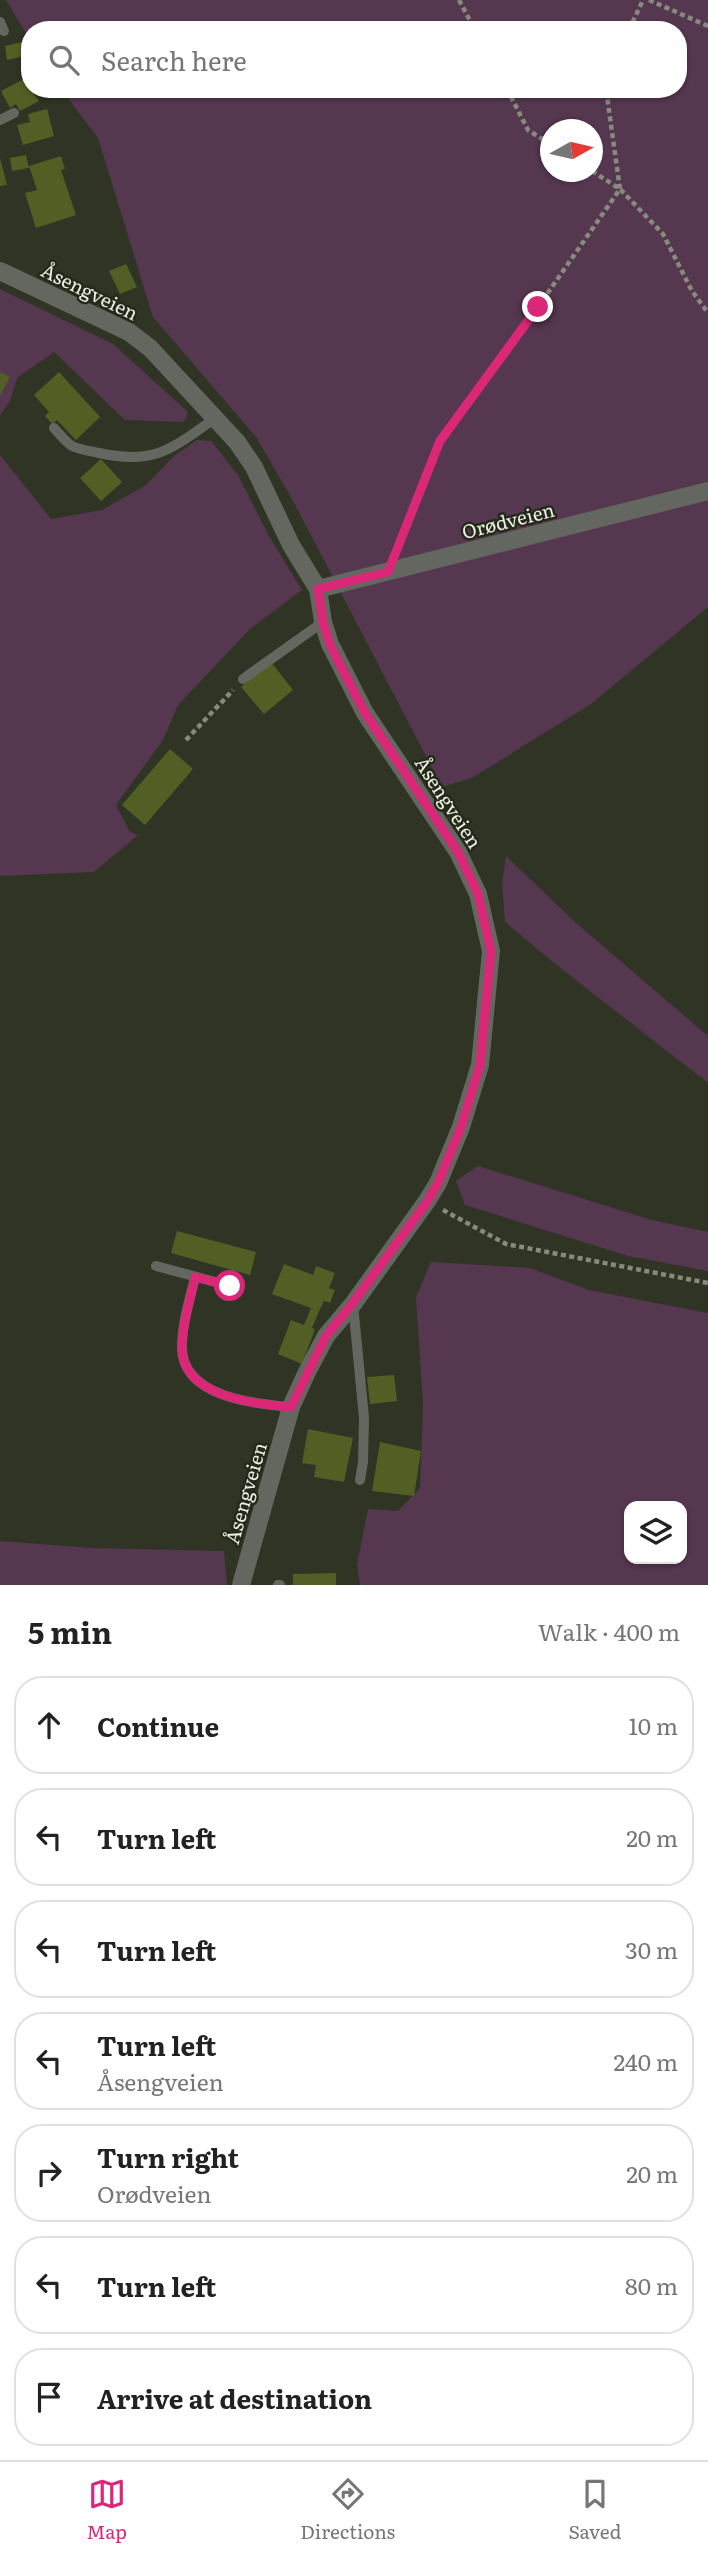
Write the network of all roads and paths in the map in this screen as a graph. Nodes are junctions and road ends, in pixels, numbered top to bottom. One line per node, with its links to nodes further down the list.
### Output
1 (459, 0): 4 (path)
2 (643, 0): 5 (path)
3 (649, 0): 6 (path)
4 (470, 21)
5 (633, 21)
6 (708, 26)
7 (512, 98): 11 (path)
8 (607, 98): 13 (path)
9 (14, 113): 10 (lane)
10 (0, 120)
11 (540, 137)
12 (603, 178): 13 (path)
13 (620, 189): 15 (path); 19 (path)
14 (0, 271): 16 (street, Åsengveien)
15 (708, 313)
16 (214, 419): 17 (lane); 20 (street, Åsengveien)
17 (54, 428)
18 (708, 491): 19 (street, Orødveien)
19 (388, 572): 20 (street, Orødveien)
20 (318, 589): 21 (street, Åsengveien)
21 (323, 622): 22 (lane); 24 (street, Åsengveien)
22 (243, 679): 23 (path)
23 (186, 740)
24 (427, 1202): 27 (path); 29 (street, Åsengveien)
25 (156, 1266): 26 (lane)
26 (195, 1277): 28 (lane); 30 (lane)
27 (708, 1283)
28 (230, 1286)
29 (352, 1304): 30 (street, Åsengveien); 31 (lane)
30 (291, 1407): 32 (street, Åsengveien)
31 (359, 1480)
32 (241, 1585)

